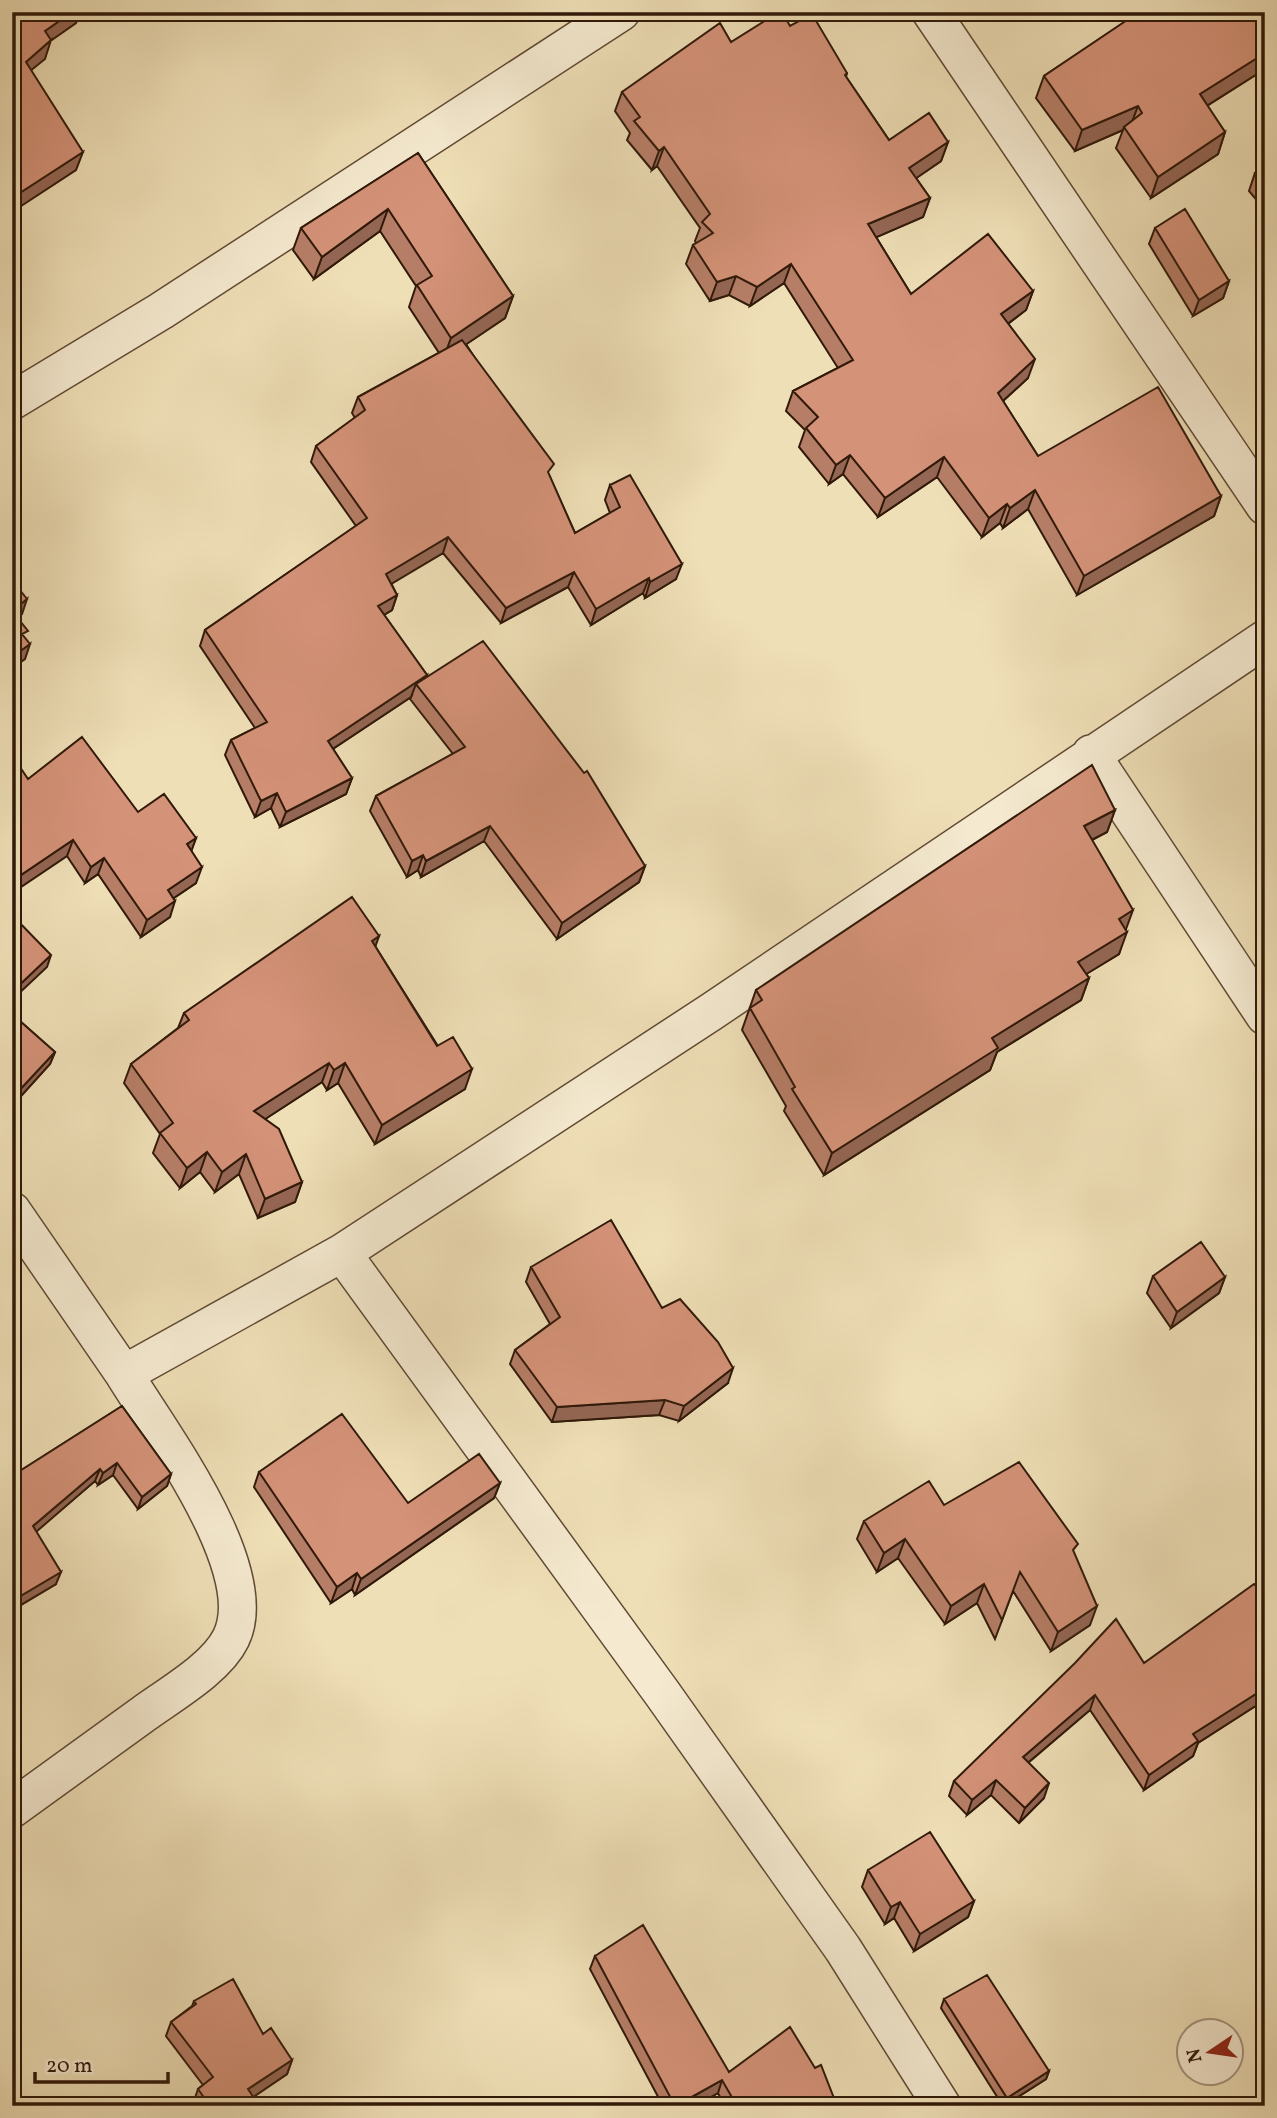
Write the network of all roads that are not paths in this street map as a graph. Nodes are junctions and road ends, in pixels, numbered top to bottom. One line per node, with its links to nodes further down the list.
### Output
1 (931, 12): 4 (street)
2 (602, 17): 3 (street)
3 (12, 401)
4 (1265, 506)
5 (1265, 639): 6 (street)
6 (1091, 754): 7 (street); 9 (street)
7 (1265, 1016)
8 (12, 1211): 10 (street)
9 (342, 1253): 10 (street); 12 (street)
10 (124, 1374): 11 (street)
11 (12, 1809)
12 (942, 2106)

